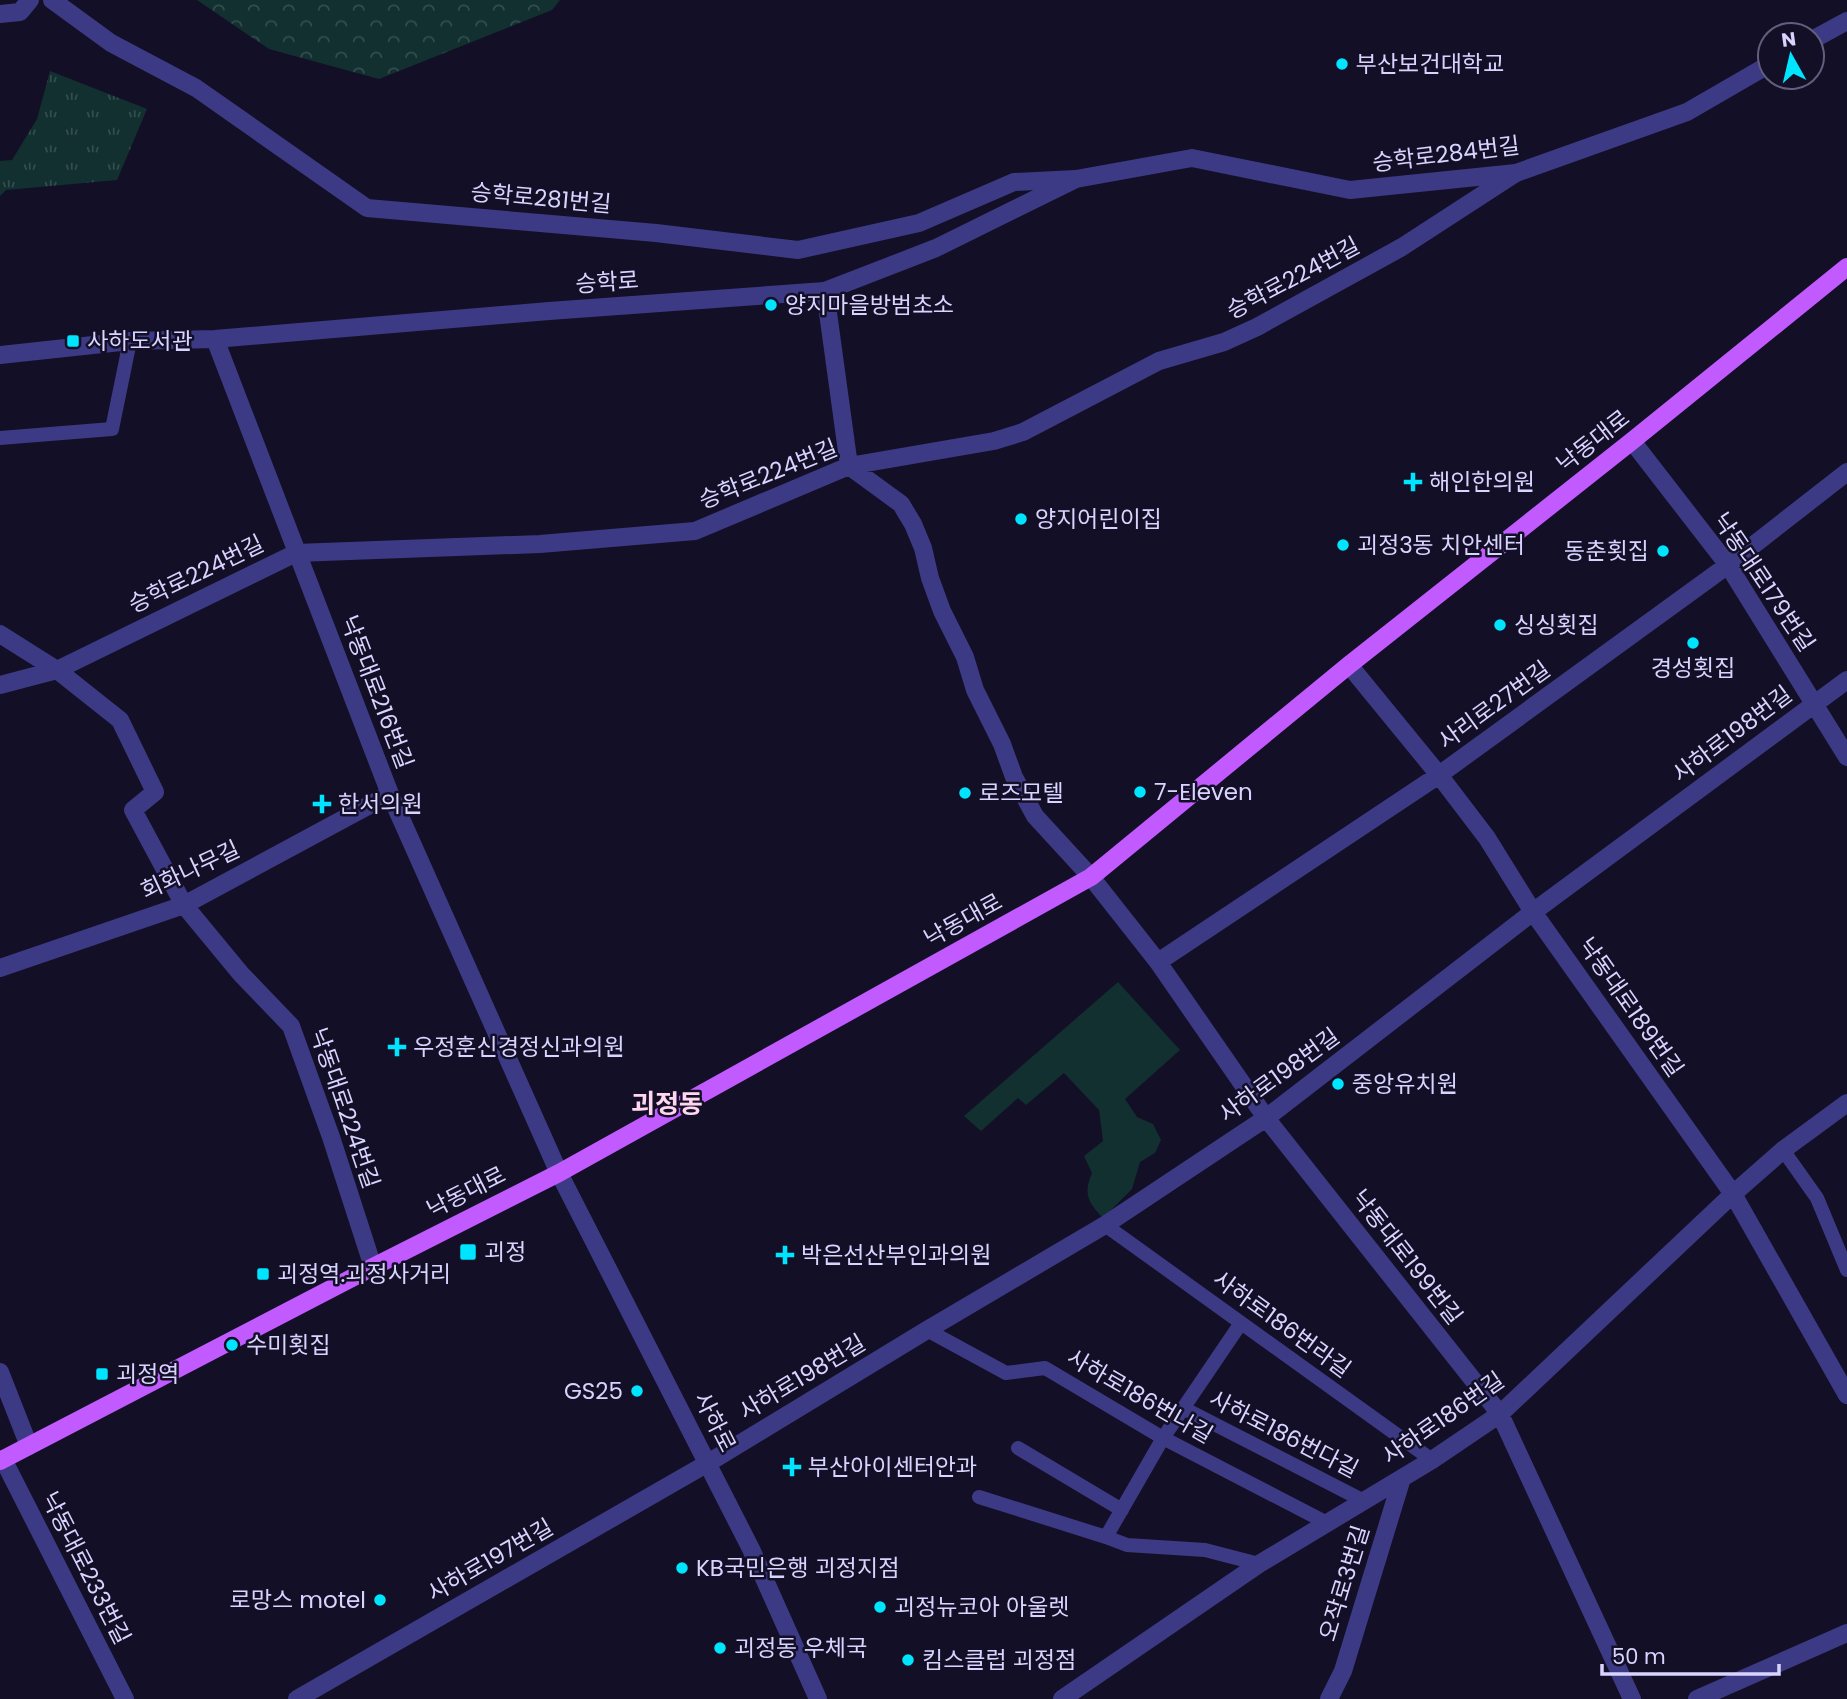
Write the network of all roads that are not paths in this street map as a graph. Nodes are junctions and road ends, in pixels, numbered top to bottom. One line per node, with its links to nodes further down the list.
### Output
1 (30, 0): 3 (street)
2 (52, 0): 9 (street, 승학로281번길)
3 (0, 14)
4 (1847, 21): 5 (street)
5 (1826, 32)
6 (1756, 72): 8 (street, 승학로284번길)
7 (1192, 158): 8 (street, 승학로284번길); 9 (street, 승학로)
8 (1516, 173): 17 (street, 승학로224번길)
9 (1076, 179): 11 (street, 승학로)
10 (1847, 267): 16 (main road, 낙동대로)
11 (825, 291): 12 (street, 승학로); 17 (street)
12 (215, 339): 13 (street, 승학로); 19 (street, 낙동대로216번길)
13 (130, 341): 14 (street, 승학로); 15 (lane)
14 (0, 355)
15 (0, 438)
16 (1633, 441): 20 (street, 낙동대로179번길); 22 (main road, 낙동대로)
17 (849, 466): 19 (street, 승학로224번길); 30 (street, 낙동대로199번길)
18 (1847, 472): 20 (street, 사리로27번길)
19 (296, 553): 23 (street, 승학로224번길); 29 (street, 낙동대로216번길)
20 (1728, 565): 26 (street, 낙동대로179번길); 28 (street, 사리로27번길)
21 (0, 634): 23 (street, 낙동대로224번길)
22 (1349, 666): 28 (street, 낙동대로189번길); 30 (main road, 낙동대로)
23 (57, 670): 25 (street, 승학로224번길); 31 (street, 낙동대로224번길)
24 (1847, 681): 26 (street, 사하로198번길)
25 (0, 685)
26 (1814, 704): 27 (street, 낙동대로179번길); 32 (street, 사하로198번길)
27 (1847, 757)
28 (1439, 775): 32 (street, 낙동대로189번길); 33 (street, 사리로27번길)
29 (390, 793): 31 (street, 회화나무길); 38 (street, 낙동대로216번길)
30 (1091, 877): 33 (street, 낙동대로199번길); 38 (main road, 낙동대로)
31 (184, 905): 34 (street, 회화나무길); 41 (street, 낙동대로224번길)
32 (1533, 912): 36 (street, 사하로198번길); 39 (street, 낙동대로189번길)
33 (1158, 962): 36 (street, 낙동대로199번길)
34 (0, 968)
35 (1845, 1106): 37 (street, 사하로186번길)
36 (1266, 1118): 40 (street, 사하로198번길); 48 (street, 낙동대로199번길)
37 (1783, 1150): 39 (street, 사하로186번길); 42 (lane)
38 (559, 1172): 41 (main road, 낙동대로); 54 (street, 사하로)
39 (1733, 1194): 46 (street, 낙동대로189번길); 48 (street, 사하로186번길)
40 (1105, 1225): 43 (lane, 사하로186번라길); 44 (street, 사하로198번길)
41 (373, 1266): 50 (main road, 낙동대로)
42 (1847, 1270)
43 (1241, 1323): 47 (lane); 53 (lane, 사하로186번라길)
44 (927, 1330): 49 (lane, 사하로186번나길); 54 (street, 사하로198번길)
45 (0, 1372): 50 (street)
46 (1847, 1395)
47 (1183, 1408): 49 (lane); 57 (lane, 사하로186번다길)
48 (1500, 1414): 53 (street, 사하로186번길); 68 (street, 낙동대로199번길)
49 (1163, 1438): 58 (lane); 59 (lane, 사하로186번나길)
50 (29, 1446): 52 (main road, 낙동대로)
51 (1018, 1448): 58 (lane)
52 (2, 1460): 63 (street, 낙동대로233번길)
53 (1432, 1460): 55 (street, 사하로186번길)
54 (708, 1464): 64 (street, 사하로197번길); 65 (street, 사하로)
55 (1402, 1478): 57 (street, 사하로186번길); 67 (street, 오작로3번길)
56 (979, 1497): 60 (lane)
57 (1364, 1501): 59 (street, 사하로186번길)
58 (1122, 1510): 60 (lane)
59 (1327, 1523): 61 (street, 사하로186번길)
60 (1106, 1537): 61 (lane)
61 (1259, 1564): 66 (street, 사하로186번길)
62 (1847, 1633): 69 (street)
63 (125, 1699)
64 (297, 1699)
65 (818, 1699)
66 (1062, 1699)
67 (1329, 1699)
68 (1632, 1699)
69 (1698, 1699)

